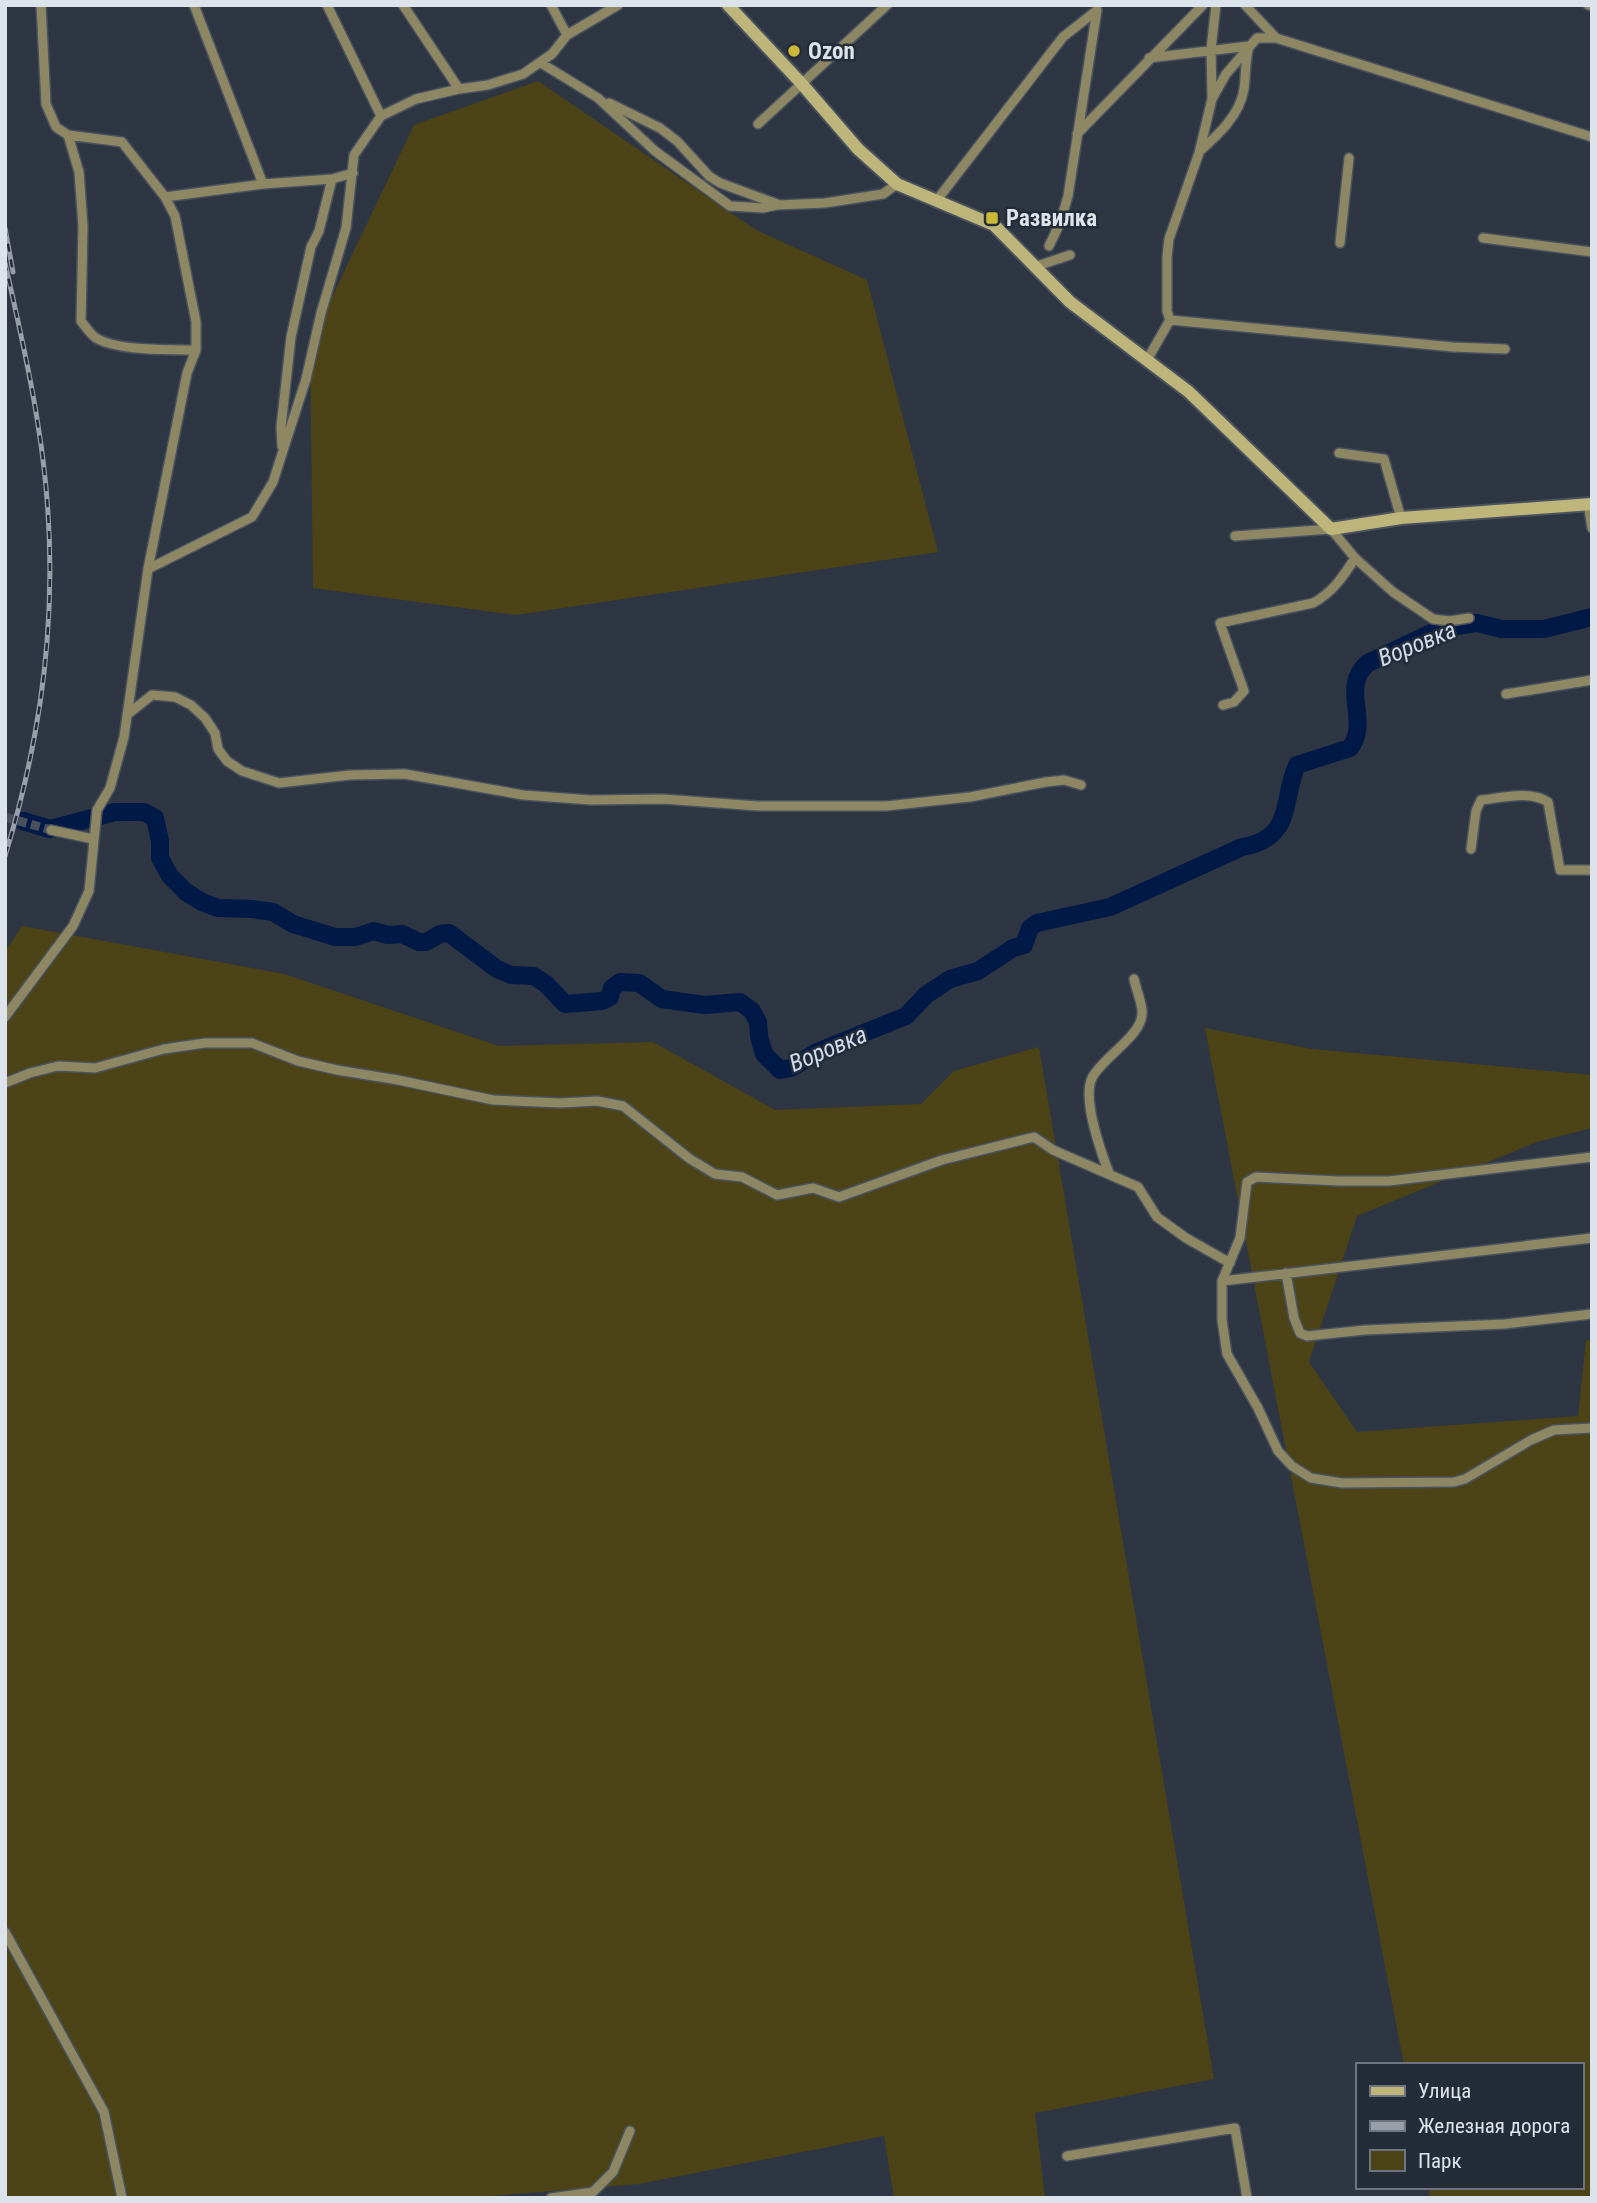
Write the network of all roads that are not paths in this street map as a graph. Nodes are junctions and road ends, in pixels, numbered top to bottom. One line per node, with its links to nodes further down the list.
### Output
1 (41, 5): 26 (street)
2 (194, 5): 34 (street)
3 (327, 5): 23 (street)
4 (404, 5): 20 (street)
5 (551, 5): 13 (street)
6 (618, 5): 13 (street)
7 (728, 5): 19 (street)
8 (887, 5): 19 (street)
9 (1203, 5): 17 (street)
10 (1216, 5): 16 (street)
11 (1245, 5): 14 (street)
12 (1097, 8): 25 (street); 37 (street)
13 (567, 35): 18 (street)
14 (1276, 38): 15 (street); 27 (street)
15 (1250, 46): 16 (street); 22 (street); 28 (street)
16 (1211, 49): 17 (street); 22 (street)
17 (1149, 58): 25 (street)
18 (541, 63): 20 (street); 21 (street)
19 (801, 83): 24 (street); 35 (street)
20 (459, 89): 23 (street)
21 (598, 98): 30 (street); 32 (street)
22 (1212, 99): 28 (street)
23 (381, 116): 31 (street)
24 (758, 124)
25 (1076, 134): 41 (street)
26 (68, 135): 36 (street); 47 (street)
27 (1592, 137)
28 (1199, 153): 45 (street)
29 (1349, 159): 40 (street)
30 (674, 166): 32 (street); 38 (street)
31 (353, 173): 33 (street); 49 (street)
32 (709, 176): 38 (street)
33 (332, 178): 34 (street); 49 (street)
34 (263, 184): 36 (street)
35 (897, 184): 37 (street); 38 (street)
36 (165, 197): 47 (street)
37 (937, 200): 44 (street)
38 (777, 205)
39 (1483, 238): 42 (street)
40 (1340, 243)
41 (1049, 246)
42 (1592, 252)
43 (1070, 256): 44 (street)
44 (1034, 267): 48 (street)
45 (1170, 320): 46 (street); 48 (street)
46 (1505, 349)
47 (196, 350): 57 (street)
48 (1147, 360): 54 (street)
49 (283, 451): 57 (street)
50 (1339, 453): 52 (street)
51 (1590, 504): 52 (street); 53 (street)
52 (1401, 518): 54 (street)
53 (1592, 528)
54 (1331, 530): 55 (street); 56 (street)
55 (1235, 536)
56 (1355, 558): 58 (street); 61 (street)
57 (148, 569): 62 (street)
58 (1469, 618)
59 (1592, 680): 60 (street)
60 (1506, 694)
61 (1223, 705)
62 (128, 714): 63 (street); 65 (street)
63 (1080, 785)
64 (51, 830): 65 (street)
65 (93, 839): 69 (street)
66 (1471, 849): 67 (street)
67 (1592, 870)
68 (1134, 978): 72 (street)
69 (5, 1017)
70 (5, 1083): 72 (street)
71 (1592, 1157): 74 (street)
72 (1109, 1173): 74 (street)
73 (1592, 1238): 75 (street)
74 (1230, 1263): 76 (street)
75 (1286, 1273): 76 (street); 77 (street)
76 (1222, 1282): 78 (street)
77 (1592, 1314)
78 (1592, 1428)
79 (5, 1931): 82 (street)
80 (630, 2131): 83 (street)
81 (1067, 2156): 84 (street)
82 (121, 2198)
83 (551, 2198)
84 (1247, 2198)

